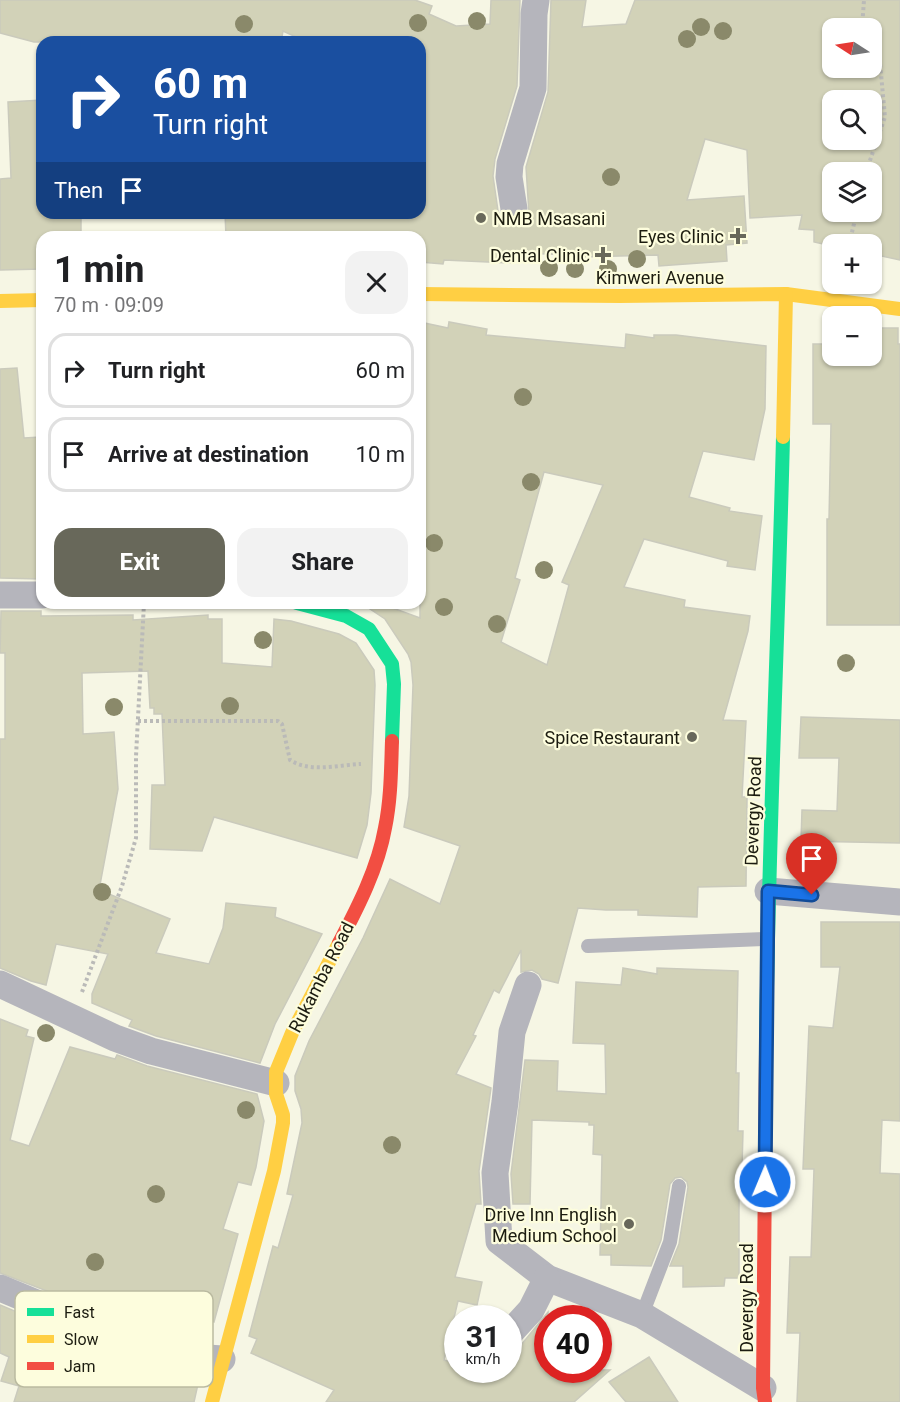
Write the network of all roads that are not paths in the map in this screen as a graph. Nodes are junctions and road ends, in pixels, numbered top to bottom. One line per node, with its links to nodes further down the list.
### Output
1 (536, 0): 2 (street)
2 (514, 209)
3 (426, 294): 4 (street, Kimweri Avenue)
4 (786, 294): 7 (street, Kimweri Avenue); 11 (street, Devergy Road)
5 (36, 300): 6 (street)
6 (0, 301)
7 (900, 309)
8 (0, 595): 9 (street)
9 (36, 595)
10 (320, 609): 17 (street, Rukamba Road)
11 (768, 891): 12 (street); 13 (street, Devergy Road)
12 (900, 902)
13 (767, 939): 14 (lane); 26 (street, Devergy Road)
14 (588, 946)
15 (0, 984): 17 (street)
16 (528, 985): 19 (street)
17 (276, 1083): 25 (street, Rukamba Road)
18 (679, 1186): 22 (lane)
19 (547, 1278): 22 (street); 23 (street)
20 (0, 1288): 21 (street)
21 (15, 1294)
22 (642, 1315): 26 (street)
23 (522, 1320)
24 (213, 1358): 25 (street)
25 (222, 1359): 27 (street, Rukamba Road)
26 (764, 1395)
27 (212, 1402)

